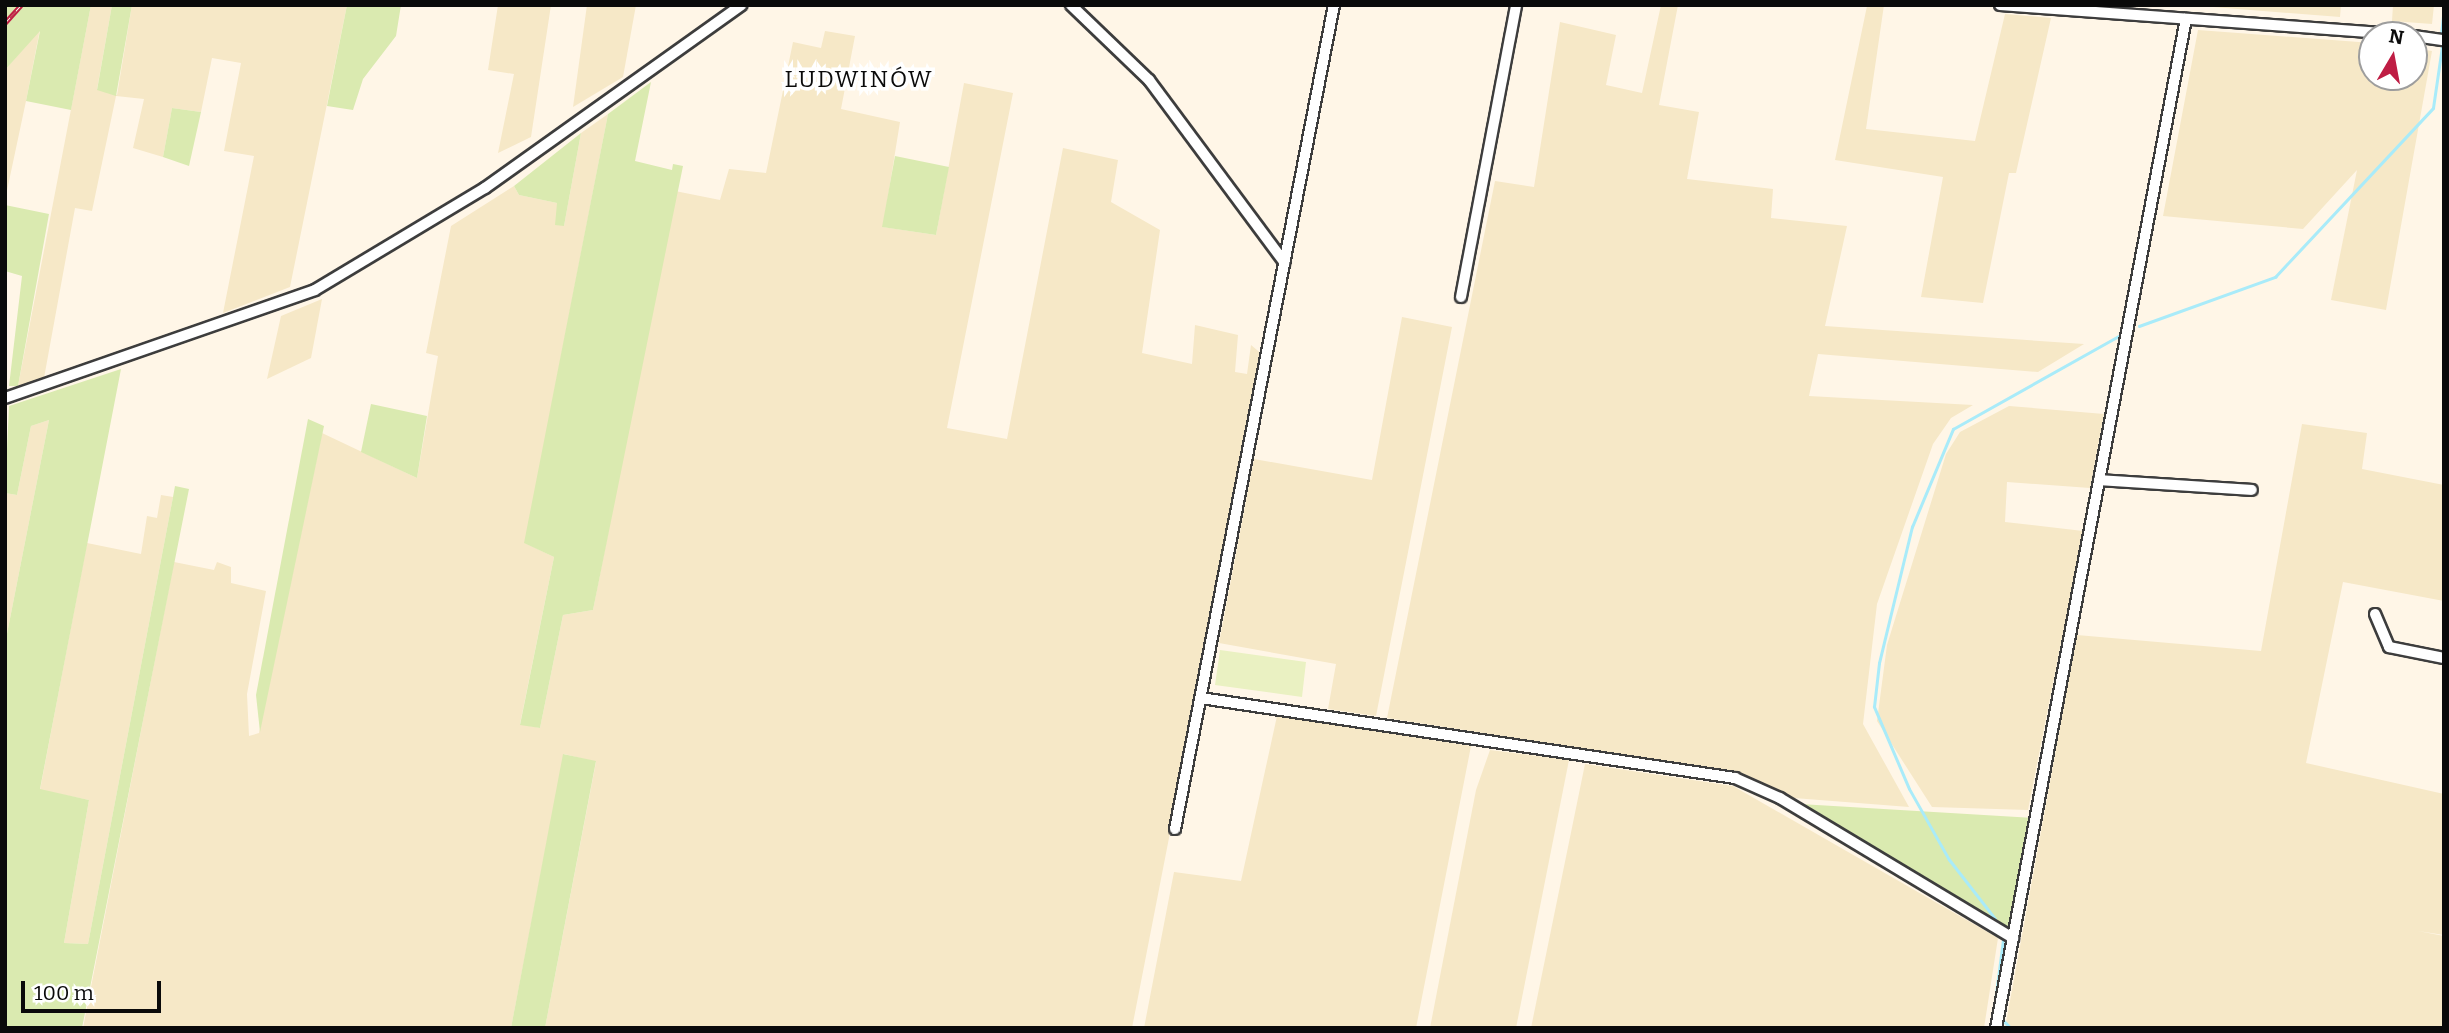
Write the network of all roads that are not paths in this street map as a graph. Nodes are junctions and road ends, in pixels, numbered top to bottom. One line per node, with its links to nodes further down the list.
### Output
1 (742, 5): 10 (street)
2 (1071, 5): 8 (street)
3 (1334, 5): 8 (street)
4 (1516, 5): 9 (street)
5 (2000, 5): 6 (street)
6 (2186, 19): 7 (street); 11 (street)
7 (2358, 32)
8 (1284, 262): 15 (street)
9 (1461, 297)
10 (5, 398)
11 (2099, 480): 12 (street); 17 (street)
12 (2252, 490)
13 (2375, 614): 14 (street)
14 (2444, 658)
15 (1201, 698): 16 (street); 17 (street)
16 (1175, 829)
17 (2013, 939): 18 (street)
18 (1996, 1028)

